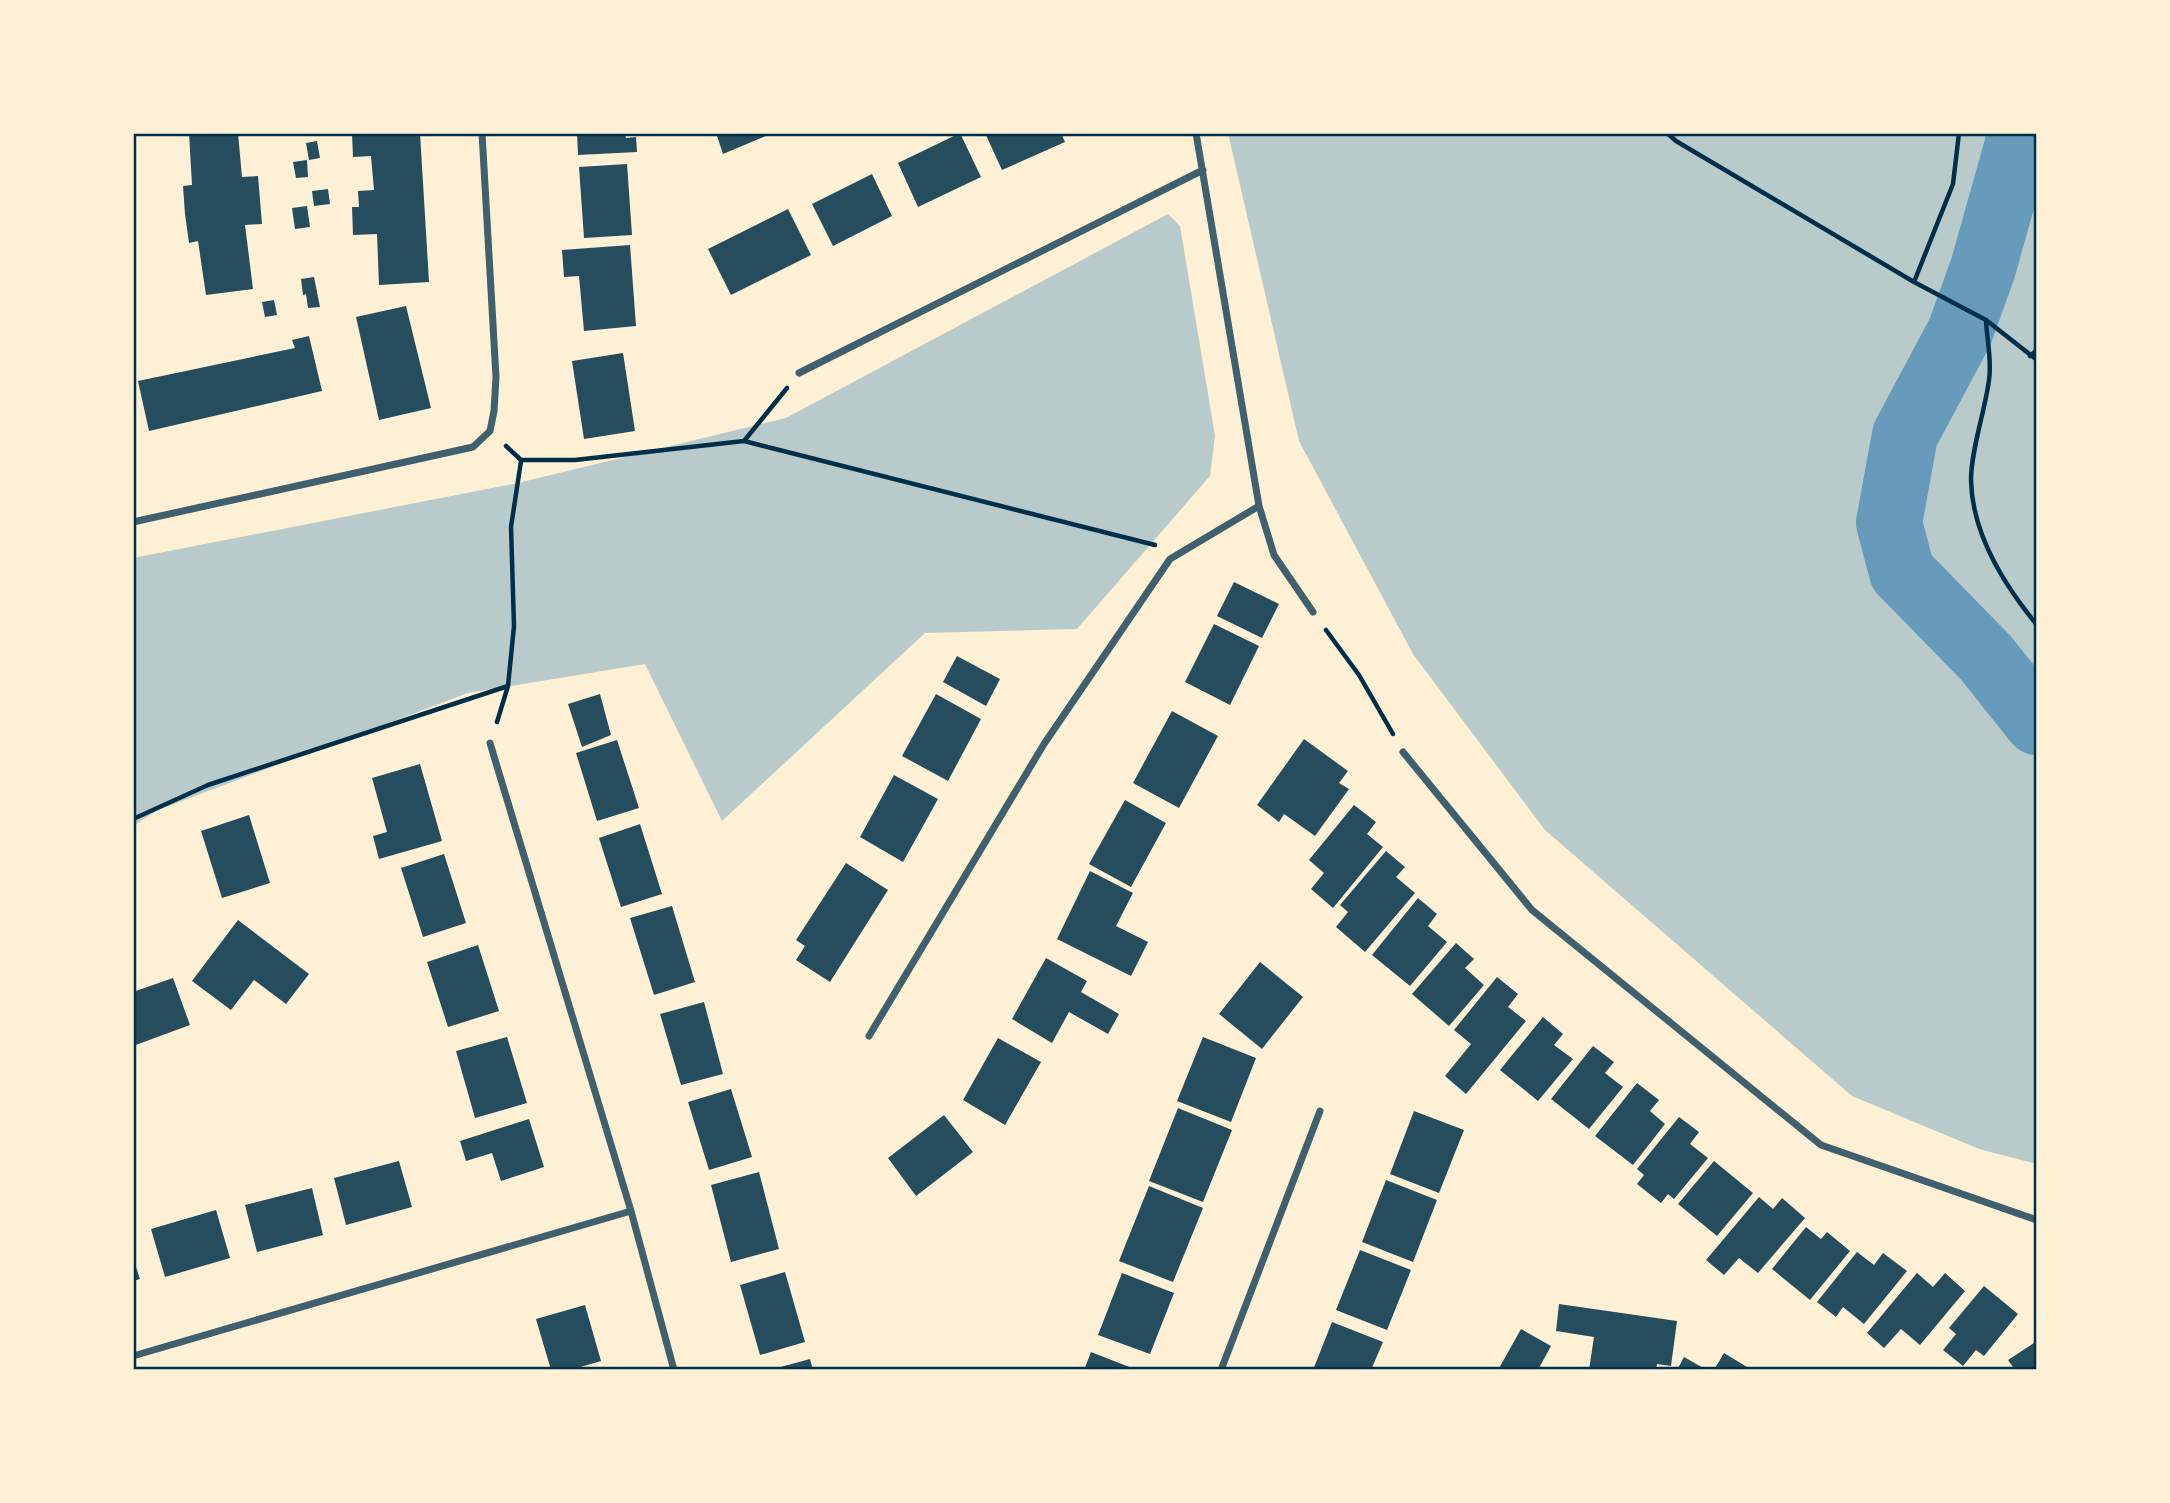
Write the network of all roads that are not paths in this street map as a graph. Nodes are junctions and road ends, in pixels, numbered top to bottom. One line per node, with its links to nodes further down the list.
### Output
1 (482, 133): 6 (street)
2 (1196, 133): 3 (street)
3 (1203, 170): 4 (street); 5 (street)
4 (799, 373)
5 (1259, 506): 7 (street); 10 (street)
6 (133, 522)
7 (1313, 612)
8 (490, 743): 12 (street)
9 (1403, 752): 13 (street)
10 (869, 1036)
11 (1320, 1111): 16 (street)
12 (631, 1212): 14 (street); 15 (street)
13 (2037, 1220)
14 (133, 1356)
15 (674, 1370)
16 (1221, 1370)

